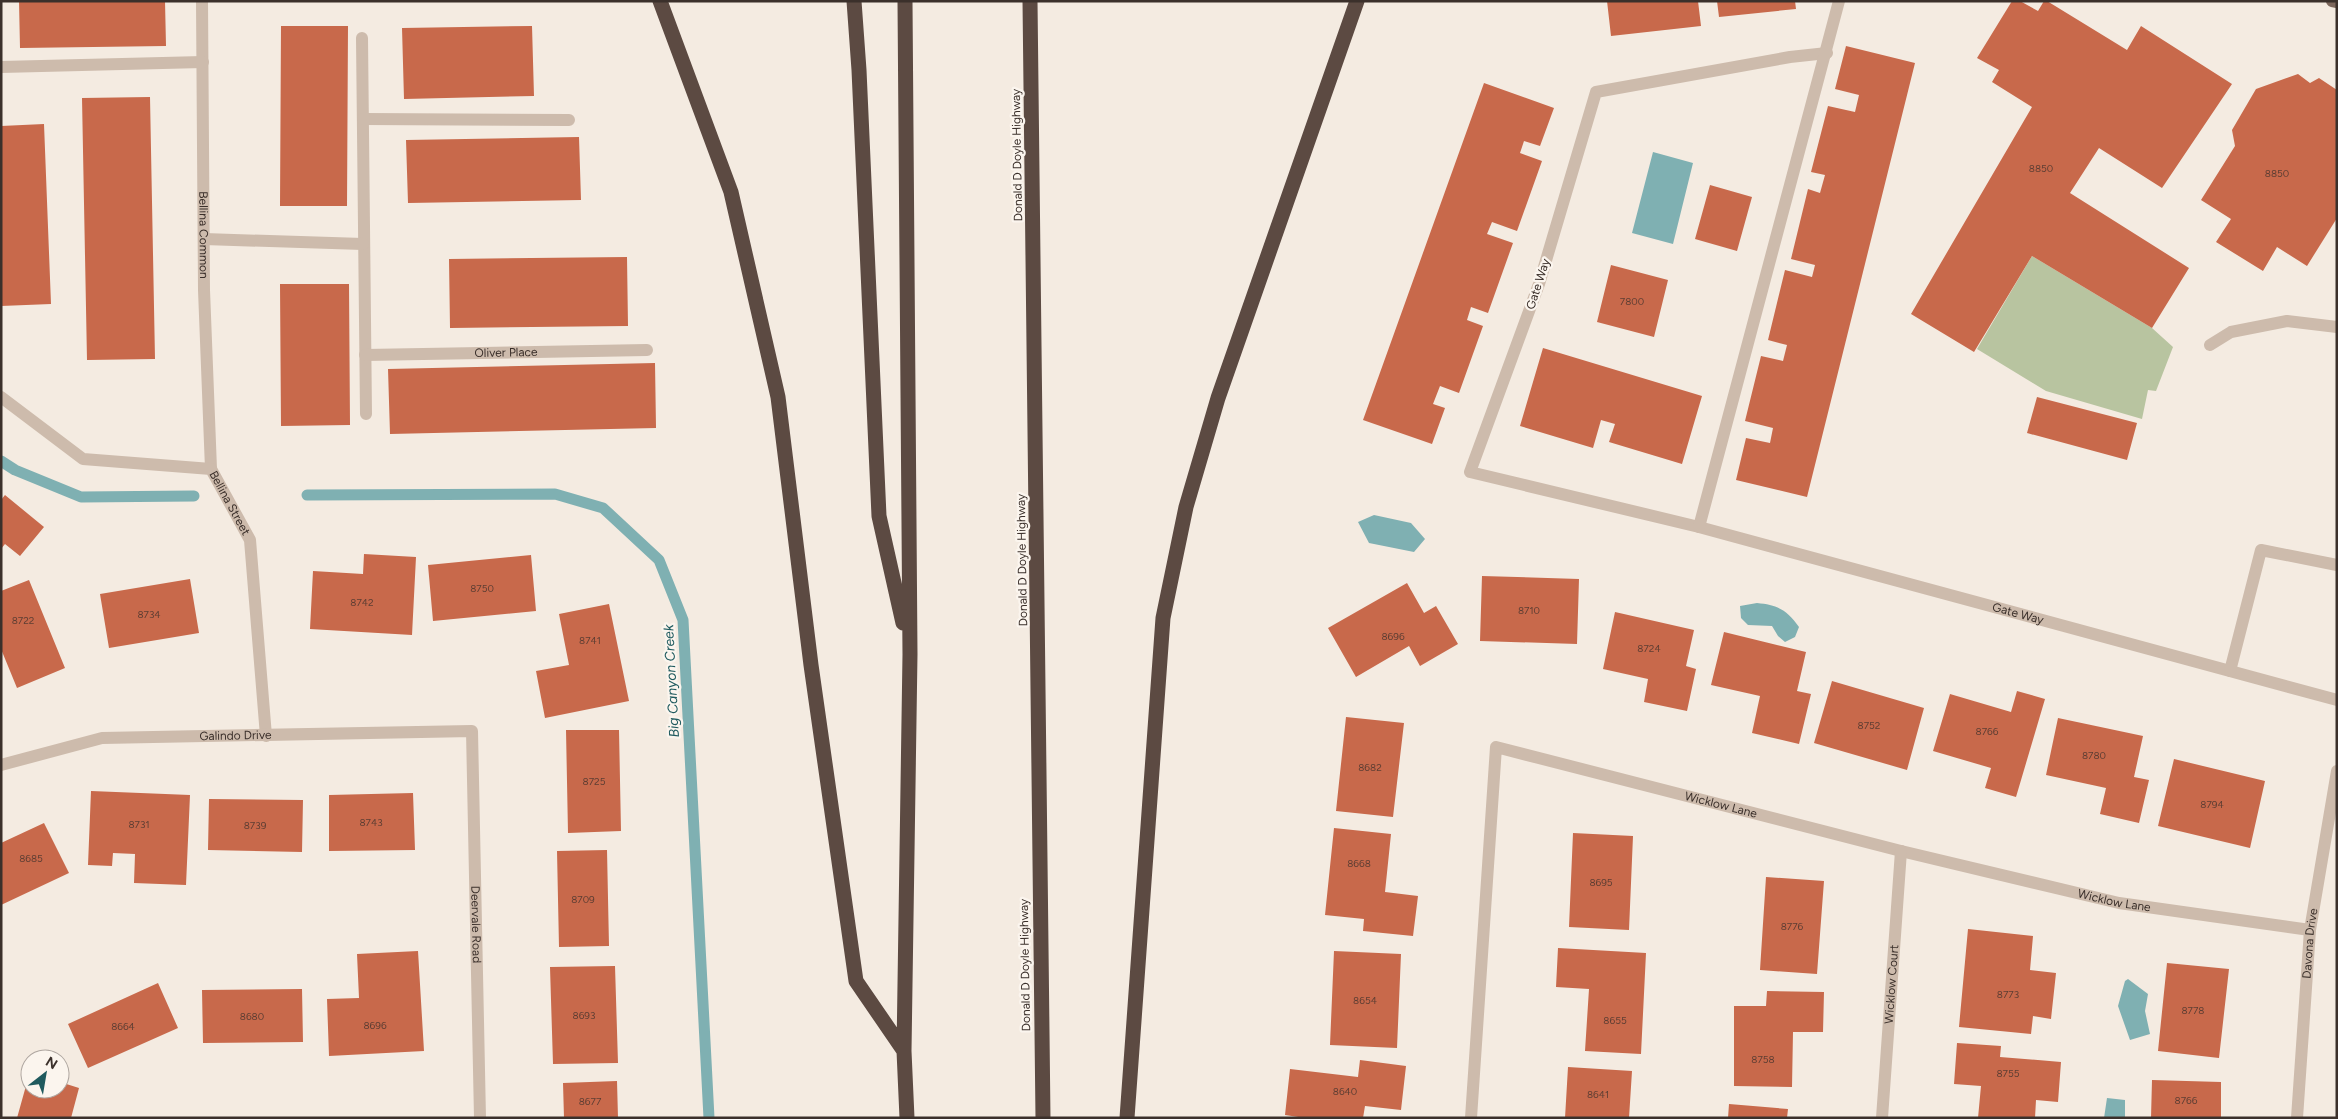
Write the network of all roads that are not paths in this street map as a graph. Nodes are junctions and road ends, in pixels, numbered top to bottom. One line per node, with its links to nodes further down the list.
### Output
1 (202, 1): 12 (street, Bellina Common)
2 (660, 1): 36 (highway)
3 (854, 1): 27 (highway)
4 (905, 1): 27 (highway)
5 (1030, 1): 39 (highway, Donald D Doyle Highway)
6 (1357, 1): 40 (highway)
7 (1839, 1): 11 (street)
8 (2332, 1): 9 (main road)
9 (2337, 2)
10 (362, 38): 14 (street)
11 (1827, 53): 25 (street); 25 (street, Gate Way)
12 (203, 62): 13 (street); 16 (street, Bellina Common)
13 (1, 67)
14 (363, 119): 15 (street); 17 (street)
15 (570, 120)
16 (204, 239): 17 (street); 24 (street, Bellina Common)
17 (363, 244): 21 (street)
18 (2337, 327): 19 (street)
19 (2210, 345)
20 (647, 350): 21 (street, Oliver Place)
21 (365, 355): 23 (street)
22 (1, 397): 24 (street, Bellina Street)
23 (366, 414)
24 (211, 469): 31 (street, Bellina Street)
25 (1699, 527): 28 (street, Gate Way)
26 (2337, 565): 28 (street)
27 (910, 654): 36 (highway)
28 (2230, 671): 29 (street, Gate Way)
29 (2337, 700)
30 (472, 730): 31 (street, Galindo Drive); 37 (street, Deervale Road)
31 (266, 736): 32 (street, Galindo Drive)
32 (1, 765)
33 (2337, 771): 35 (street, Davona Drive)
34 (1901, 851): 35 (street, Wicklow Lane); 41 (street, Wicklow Lane); 42 (street, Wicklow Court)
35 (2310, 930): 43 (street, Davona Drive)
36 (904, 1051): 38 (highway)
37 (480, 1118)
38 (907, 1118)
39 (1043, 1118)
40 (1127, 1118)
41 (1471, 1118)
42 (1882, 1118)
43 (2297, 1118)

